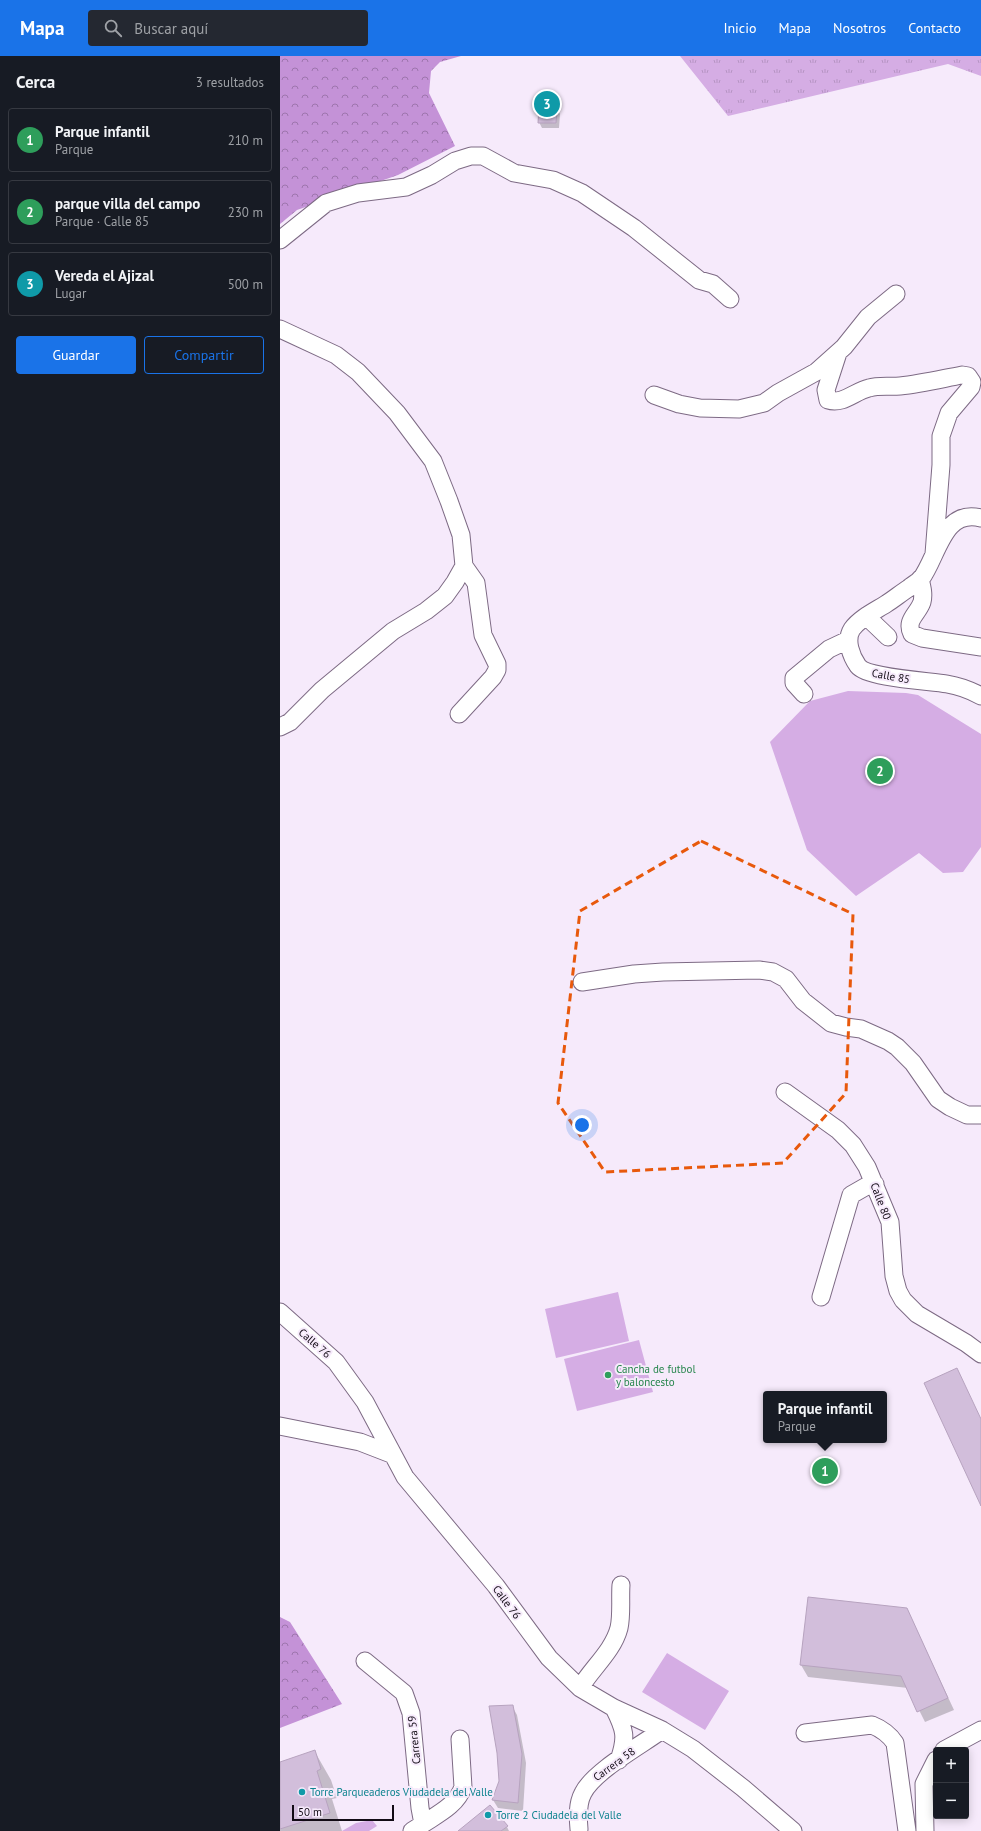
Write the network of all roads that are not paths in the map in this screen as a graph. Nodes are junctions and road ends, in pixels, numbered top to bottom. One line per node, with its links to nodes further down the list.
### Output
1 (280, 240): 3 (street)
2 (896, 294): 5 (street)
3 (730, 299)
4 (280, 329): 9 (street)
5 (838, 353): 6 (street); 8 (street)
6 (654, 395)
7 (981, 518): 8 (street)
8 (934, 554): 10 (street)
9 (464, 566): 17 (street); 18 (street)
10 (920, 579): 11 (street); 14 (street)
11 (866, 616): 12 (street); 13 (street)
12 (888, 637)
13 (848, 640): 15 (street); 16 (street, Calle 85)
14 (981, 647)
15 (804, 694)
16 (981, 696)
17 (459, 714)
18 (280, 727)
19 (582, 982): 21 (street)
20 (785, 1092): 22 (street, Calle 80)
21 (981, 1115)
22 (875, 1184): 23 (street); 25 (street, Calle 80)
23 (821, 1297)
24 (280, 1312): 27 (street, Calle 76)
25 (981, 1354)
26 (280, 1426): 27 (street)
27 (391, 1454): 30 (street, Calle 76)
28 (621, 1585): 30 (street)
29 (366, 1661): 39 (street, Carrera 59)
30 (580, 1688): 31 (street, Calle 76)
31 (614, 1708): 32 (street, Calle 76); 37 (street)
32 (662, 1730): 37 (street, Carrera 58); 41 (street, Calle 76)
33 (981, 1730): 36 (street)
34 (805, 1733): 42 (street)
35 (460, 1739): 39 (street)
36 (950, 1747)
37 (613, 1764): 40 (street, Carrera 58)
38 (933, 1766): 43 (street)
39 (417, 1828)
40 (579, 1830)
41 (793, 1831)
42 (906, 1831)
43 (925, 1831)

